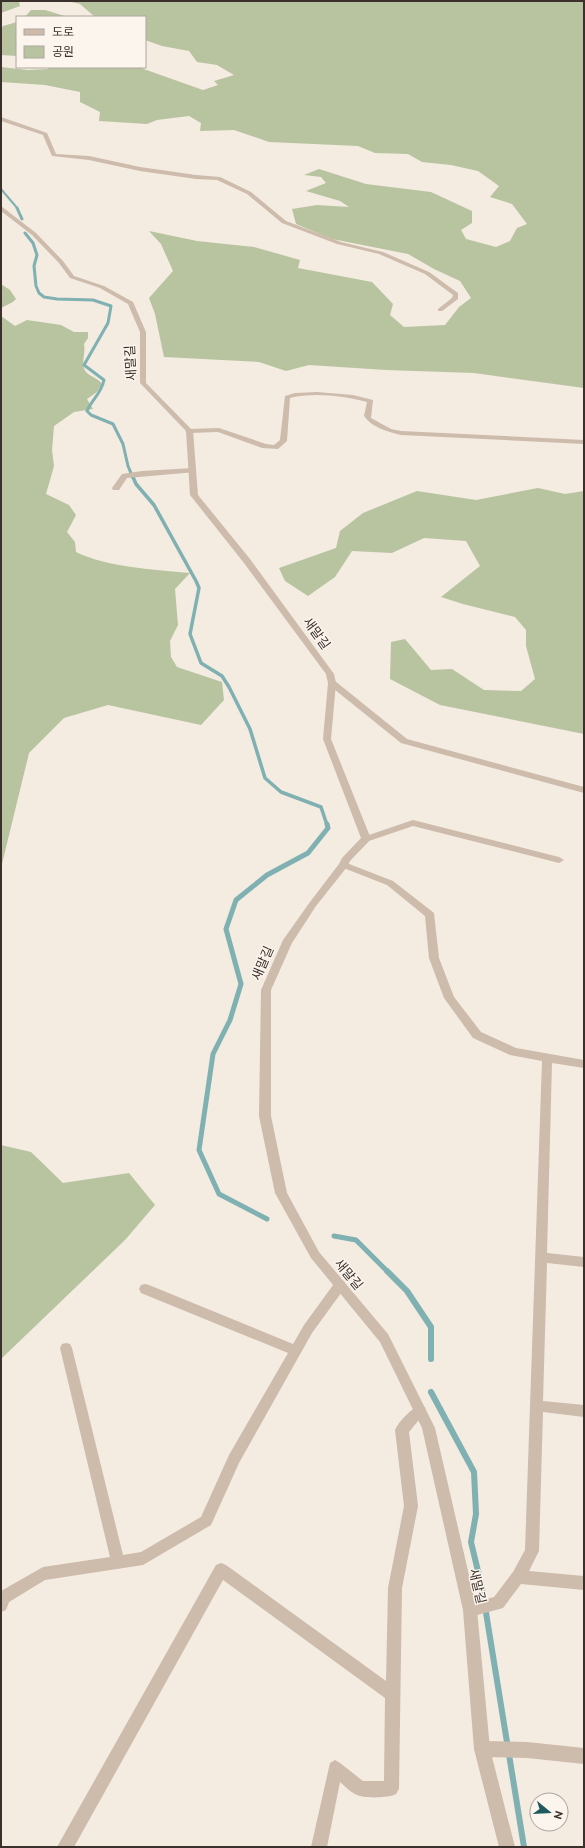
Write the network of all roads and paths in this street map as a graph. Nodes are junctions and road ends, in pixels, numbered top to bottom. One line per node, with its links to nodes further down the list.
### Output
1 (1, 119): 3 (street)
2 (1, 208): 4 (street, 새말길)
3 (440, 310)
4 (189, 431): 5 (street); 6 (street, 새말길)
5 (584, 442)
6 (192, 470): 7 (street); 8 (street, 새말길)
7 (116, 488)
8 (332, 683): 9 (street); 10 (street)
9 (584, 790)
10 (366, 839): 11 (street); 12 (street, 새말길)
11 (559, 860)
12 (344, 865): 13 (street); 17 (street, 새말길)
13 (547, 1058): 14 (street); 15 (street)
14 (584, 1064)
15 (541, 1257): 16 (street); 21 (street)
16 (584, 1262)
17 (340, 1285): 20 (street); 23 (street, 새말길)
18 (146, 1289): 20 (street)
19 (66, 1348): 24 (street)
20 (296, 1351): 24 (street)
21 (536, 1406): 22 (street); 25 (street)
22 (584, 1410)
23 (420, 1411): 28 (street, 새말길); 29 (street)
24 (118, 1562): 27 (street)
25 (518, 1578): 26 (street); 28 (street)
26 (584, 1583)
27 (1, 1605)
28 (471, 1610): 30 (street, 새말길)
29 (394, 1695): 32 (street); 33 (street)
30 (482, 1750): 31 (street); 34 (street, 새말길)
31 (584, 1756)
32 (65, 1847)
33 (318, 1847)
34 (507, 1847)

